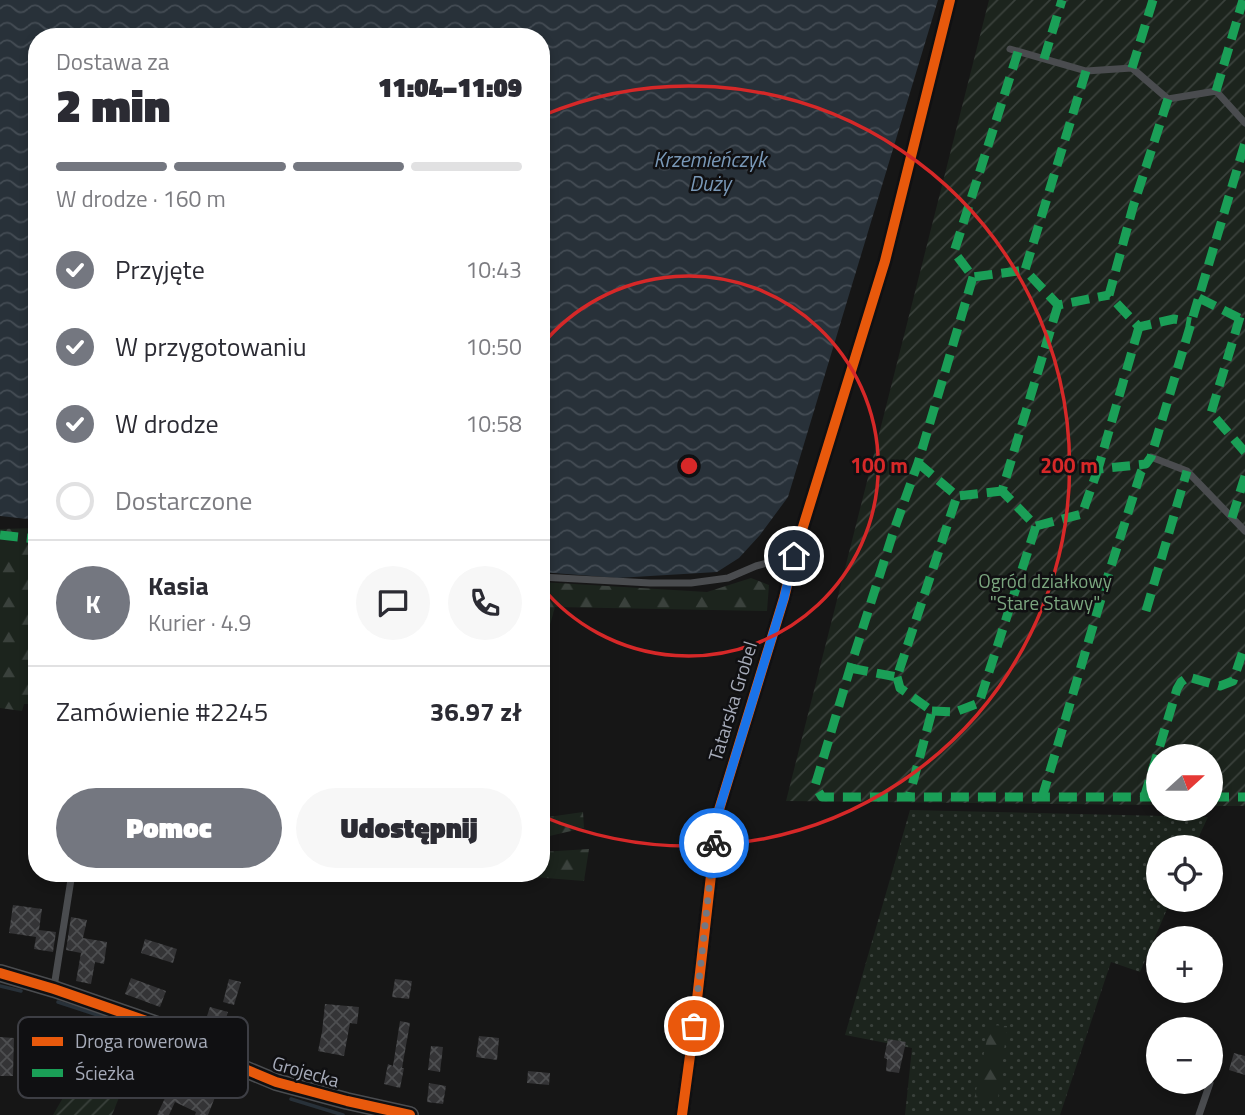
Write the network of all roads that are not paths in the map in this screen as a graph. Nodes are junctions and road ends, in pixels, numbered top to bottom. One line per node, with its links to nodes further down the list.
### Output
1 (1010, 49): 2 (lane)
2 (1245, 123)
3 (1151, 457): 4 (lane)
4 (1245, 531)
5 (794, 556): 6 (lane, Tatarska Grobel); 14 (street, Tatarska Grobel)
6 (550, 577)
7 (71, 882): 9 (lane)
8 (0, 973): 9 (street, Grojecka)
9 (54, 989): 10 (street, Grojecka)
10 (133, 1017)
11 (248, 1070): 13 (street, Grojecka)
12 (1206, 1094): 15 (lane)
13 (410, 1115)
14 (682, 1115)
15 (1199, 1115)

